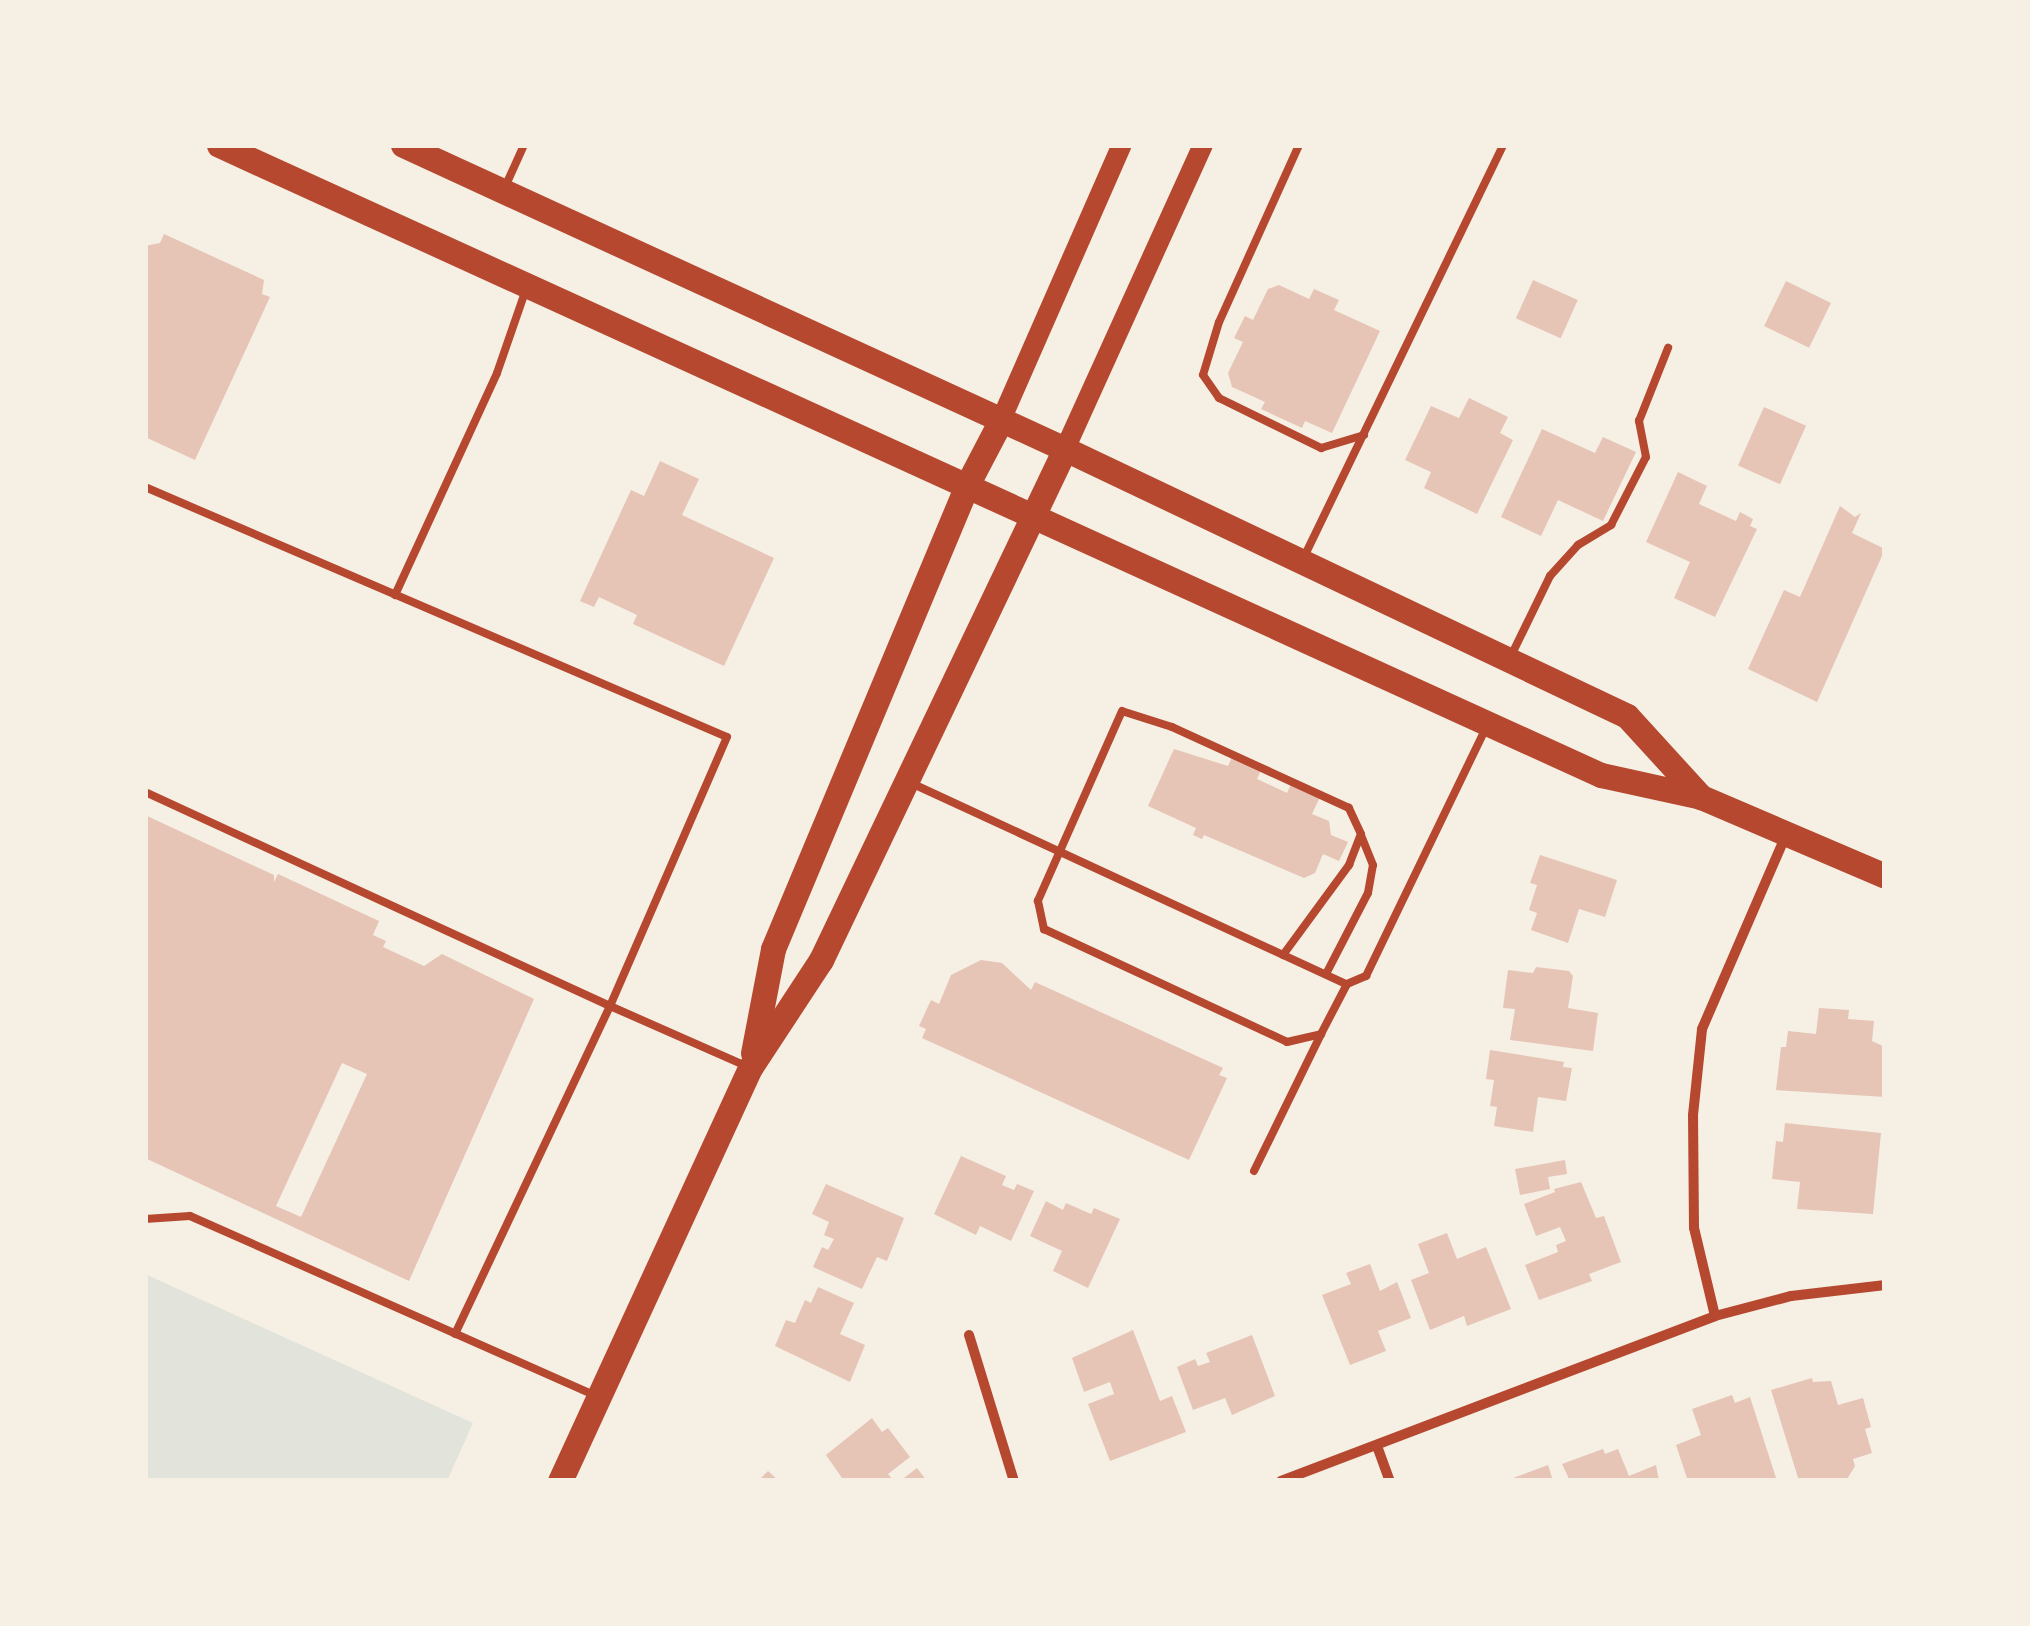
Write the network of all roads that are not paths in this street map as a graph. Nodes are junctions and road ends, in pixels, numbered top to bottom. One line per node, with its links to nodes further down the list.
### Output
1 (219, 145): 9 (main road)
2 (403, 145): 8 (main road)
3 (524, 145): 8 (lane)
4 (1122, 145): 11 (main road)
5 (1203, 145): 13 (main road)
6 (1299, 145): 12 (lane)
7 (1504, 145): 12 (lane)
8 (503, 192): 11 (main road)
9 (528, 285): 15 (main road); 18 (lane)
10 (1668, 348): 19 (lane)
11 (1001, 420): 13 (main road); 15 (main road)
12 (1364, 436): 17 (lane)
13 (1065, 449): 16 (main road); 17 (main road)
14 (145, 487): 18 (lane)
15 (965, 489): 16 (main road); 33 (main road)
16 (1033, 519): 20 (main road); 21 (main road)
17 (1302, 561): 19 (main road)
18 (394, 595): 31 (lane)
19 (1510, 659): 23 (main road)
20 (1489, 723): 23 (main road); 30 (lane)
21 (907, 781): 26 (lane); 33 (main road)
22 (145, 792): 31 (lane)
23 (1701, 797): 24 (main road)
24 (1788, 832): 27 (main road); 37 (street)
25 (1361, 834): 26 (lane); 28 (lane); 29 (lane)
26 (1060, 852): 28 (lane); 32 (lane)
27 (1885, 876)
28 (1284, 955): 29 (lane)
29 (1326, 974): 30 (lane)
30 (1347, 984): 32 (lane)
31 (610, 1006): 33 (lane); 38 (lane)
32 (1321, 1034): 34 (lane)
33 (750, 1068): 40 (main road)
34 (1254, 1171)
35 (145, 1219): 38 (lane)
36 (1885, 1285): 37 (street)
37 (1715, 1316): 41 (street)
38 (455, 1334): 40 (lane)
39 (970, 1336): 43 (street)
40 (598, 1398): 42 (main road)
41 (1377, 1446): 44 (street); 45 (street)
42 (560, 1481)
43 (1014, 1481)
44 (1280, 1481)
45 (1390, 1481)

